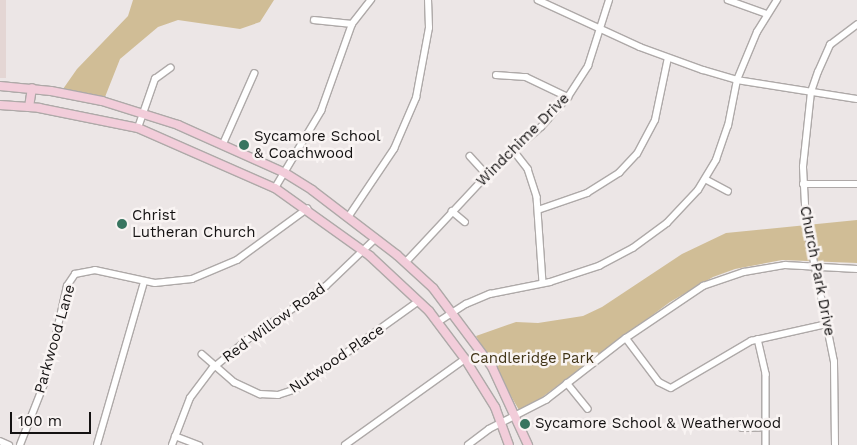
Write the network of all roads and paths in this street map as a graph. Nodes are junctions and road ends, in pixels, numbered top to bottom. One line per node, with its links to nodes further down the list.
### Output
1 (371, 0): 9 (street)
2 (428, 0): 39 (street)
3 (538, 0): 11 (street)
4 (609, 0): 11 (street, Windchime Drive)
5 (728, 0): 7 (street)
6 (777, 0): 7 (street)
7 (768, 14): 16 (street)
8 (314, 20): 9 (street)
9 (352, 24): 29 (street)
10 (857, 25): 19 (street, Church Park Drive)
11 (600, 28): 12 (street); 20 (street, Windchime Drive)
12 (668, 58): 16 (street); 37 (street)
13 (170, 68): 24 (street)
14 (254, 74): 26 (street)
15 (496, 75): 20 (street)
16 (737, 80): 19 (street); 31 (street)
17 (0, 86): 18 (main road)
18 (32, 88): 23 (main road); 24 (main road)
19 (811, 92): 21 (street); 32 (street, Church Park Drive)
20 (568, 97): 27 (street, Windchime Drive)
21 (857, 99)
22 (0, 105): 23 (main road)
23 (29, 107): 25 (main road)
24 (143, 113): 25 (street); 26 (main road)
25 (138, 128): 34 (main road)
26 (223, 144): 29 (main road)
27 (514, 151): 30 (street, Windchime Drive); 37 (street)
28 (470, 156): 30 (street)
29 (285, 173): 34 (street); 39 (main road)
30 (487, 176): 38 (street, Windchime Drive)
31 (705, 179): 35 (street); 47 (street)
32 (803, 184): 33 (street); 44 (street, Church Park Drive)
33 (857, 184)
34 (275, 188): 36 (main road)
35 (728, 191)
36 (307, 209): 42 (main road); 46 (street, Parkwood Lane)
37 (538, 210): 47 (street)
38 (452, 211): 40 (street); 43 (street, Windchime Drive)
39 (349, 216): 41 (main road)
40 (464, 222)
41 (376, 238): 42 (street, Red Willow Road); 43 (main road)
42 (364, 251): 48 (main road); 56 (street, Red Willow Road)
43 (406, 262): 49 (main road)
44 (814, 266): 45 (street); 51 (street, Church Park Drive); 52 (street)
45 (857, 269)
46 (144, 282): 66 (street, Parkwood Lane); 67 (street)
47 (543, 283): 49 (street)
48 (419, 301): 50 (main road); 56 (street, Nutwood Place)
49 (453, 312): 50 (street); 59 (main road)
50 (438, 322): 55 (main road)
51 (827, 324): 53 (street); 75 (street, Church Park Drive)
52 (626, 338): 53 (street); 57 (street)
53 (758, 339): 61 (street)
54 (202, 354): 56 (street, Nutwood Place)
55 (465, 359): 60 (main road); 70 (street)
56 (215, 366): 63 (street, Red Willow Road)
57 (567, 383): 58 (street); 59 (street)
58 (588, 409)
59 (517, 417): 60 (street); 73 (main road)
60 (501, 423): 71 (street); 72 (main road)
61 (766, 427): 62 (street); 74 (street)
62 (742, 428)
63 (175, 436): 68 (street, Red Willow Road); 69 (street)
64 (0, 441): 65 (street)
65 (10, 445)
66 (20, 445)
67 (97, 445)
68 (172, 445)
69 (200, 445)
70 (345, 445)
71 (468, 445)
72 (509, 445)
73 (528, 445)
74 (766, 445)
75 (835, 445)

